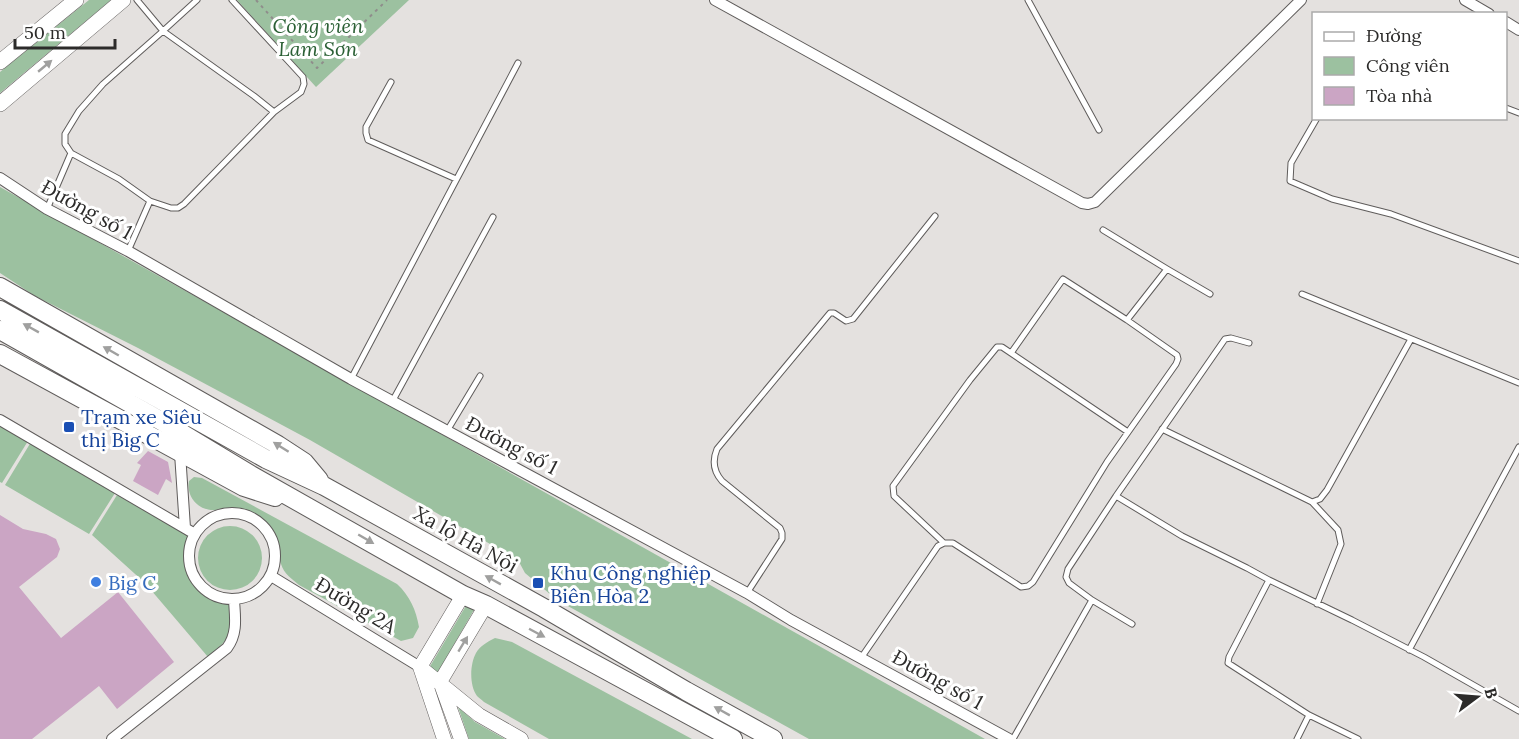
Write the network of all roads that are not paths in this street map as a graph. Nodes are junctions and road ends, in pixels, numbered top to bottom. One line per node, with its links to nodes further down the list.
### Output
1 (76, 0): 12 (main road)
2 (123, 0): 15 (main road, one-way to 2)
3 (137, 0): 11 (lane)
4 (197, 0): 11 (lane)
5 (232, 0): 16 (lane)
6 (716, 0): 8 (street)
7 (1028, 0): 18 (lane)
8 (1301, 0)
9 (1465, 0): 10 (street)
10 (1486, 12)
11 (163, 30): 16 (lane); 19 (lane)
12 (0, 62)
13 (518, 63): 21 (lane)
14 (391, 82): 21 (lane)
15 (0, 104)
16 (274, 112): 22 (lane)
17 (1316, 120): 28 (lane)
18 (1099, 130)
19 (71, 153): 22 (lane); 23 (lane)
20 (0, 178): 23 (street, Đường số 1)
21 (456, 179): 41 (lane)
22 (150, 201): 27 (lane)
23 (47, 209): 27 (street, Đường số 1)
24 (935, 216): 58 (lane)
25 (494, 217): 43 (lane)
26 (1103, 230): 29 (lane)
27 (128, 251): 41 (street, Đường số 1)
28 (1519, 261)
29 (1167, 269): 31 (lane); 34 (lane)
30 (0, 287): 50 (highway, Xa lộ Hà Nội, one-way to 30)
31 (1210, 294)
32 (1302, 294): 36 (lane)
33 (0, 310): 50 (highway, Xa lộ Hà Nội, one-way to 33)
34 (1127, 320): 38 (lane); 47 (lane)
35 (0, 330): 53 (highway)
36 (1411, 339): 42 (lane); 52 (lane)
37 (1249, 343): 45 (lane)
38 (1011, 353): 47 (lane); 55 (lane)
39 (0, 354): 49 (highway)
40 (480, 376): 46 (lane)
41 (351, 379): 43 (street, Đường số 1)
42 (1519, 383)
43 (392, 402): 46 (street, Đường số 1)
44 (0, 420): 54 (street)
45 (1162, 429): 51 (lane); 52 (lane)
46 (447, 431): 58 (street, Đường số 1)
47 (1128, 432): 55 (lane)
48 (1519, 447): 65 (lane)
49 (180, 453): 53 (highway); 54 (street)
50 (324, 486): 76 (highway, Xa lộ Hà Nội, one-way to 50)
51 (1116, 496): 57 (lane); 61 (lane)
52 (1312, 502): 62 (lane)
53 (315, 510): 59 (highway, one-way to 59)
54 (190, 531): 56 (street); 60 (street)
55 (944, 543): 66 (lane)
56 (271, 576): 60 (street); 67 (street, Đường 2A)
57 (1269, 580): 62 (lane); 70 (lane)
58 (747, 593): 66 (street, Đường số 1)
59 (463, 595): 63 (highway); 67 (street)
60 (234, 600): 71 (street)
61 (1092, 600): 64 (lane); 77 (lane)
62 (1317, 604): 65 (lane)
63 (486, 605): 68 (street, one-way to 63); 75 (highway, one-way to 75)
64 (1132, 624)
65 (1409, 650): 69 (lane)
66 (861, 658): 77 (street, Đường số 1)
67 (420, 667): 68 (street); 72 (street)
68 (440, 682): 73 (street); 74 (street)
69 (1519, 711)
70 (1309, 716): 78 (lane); 79 (lane)
71 (112, 739)
72 (444, 739)
73 (461, 739)
74 (521, 739)
75 (733, 739)
76 (773, 739)
77 (1011, 739)
78 (1297, 739)
79 (1358, 739)

